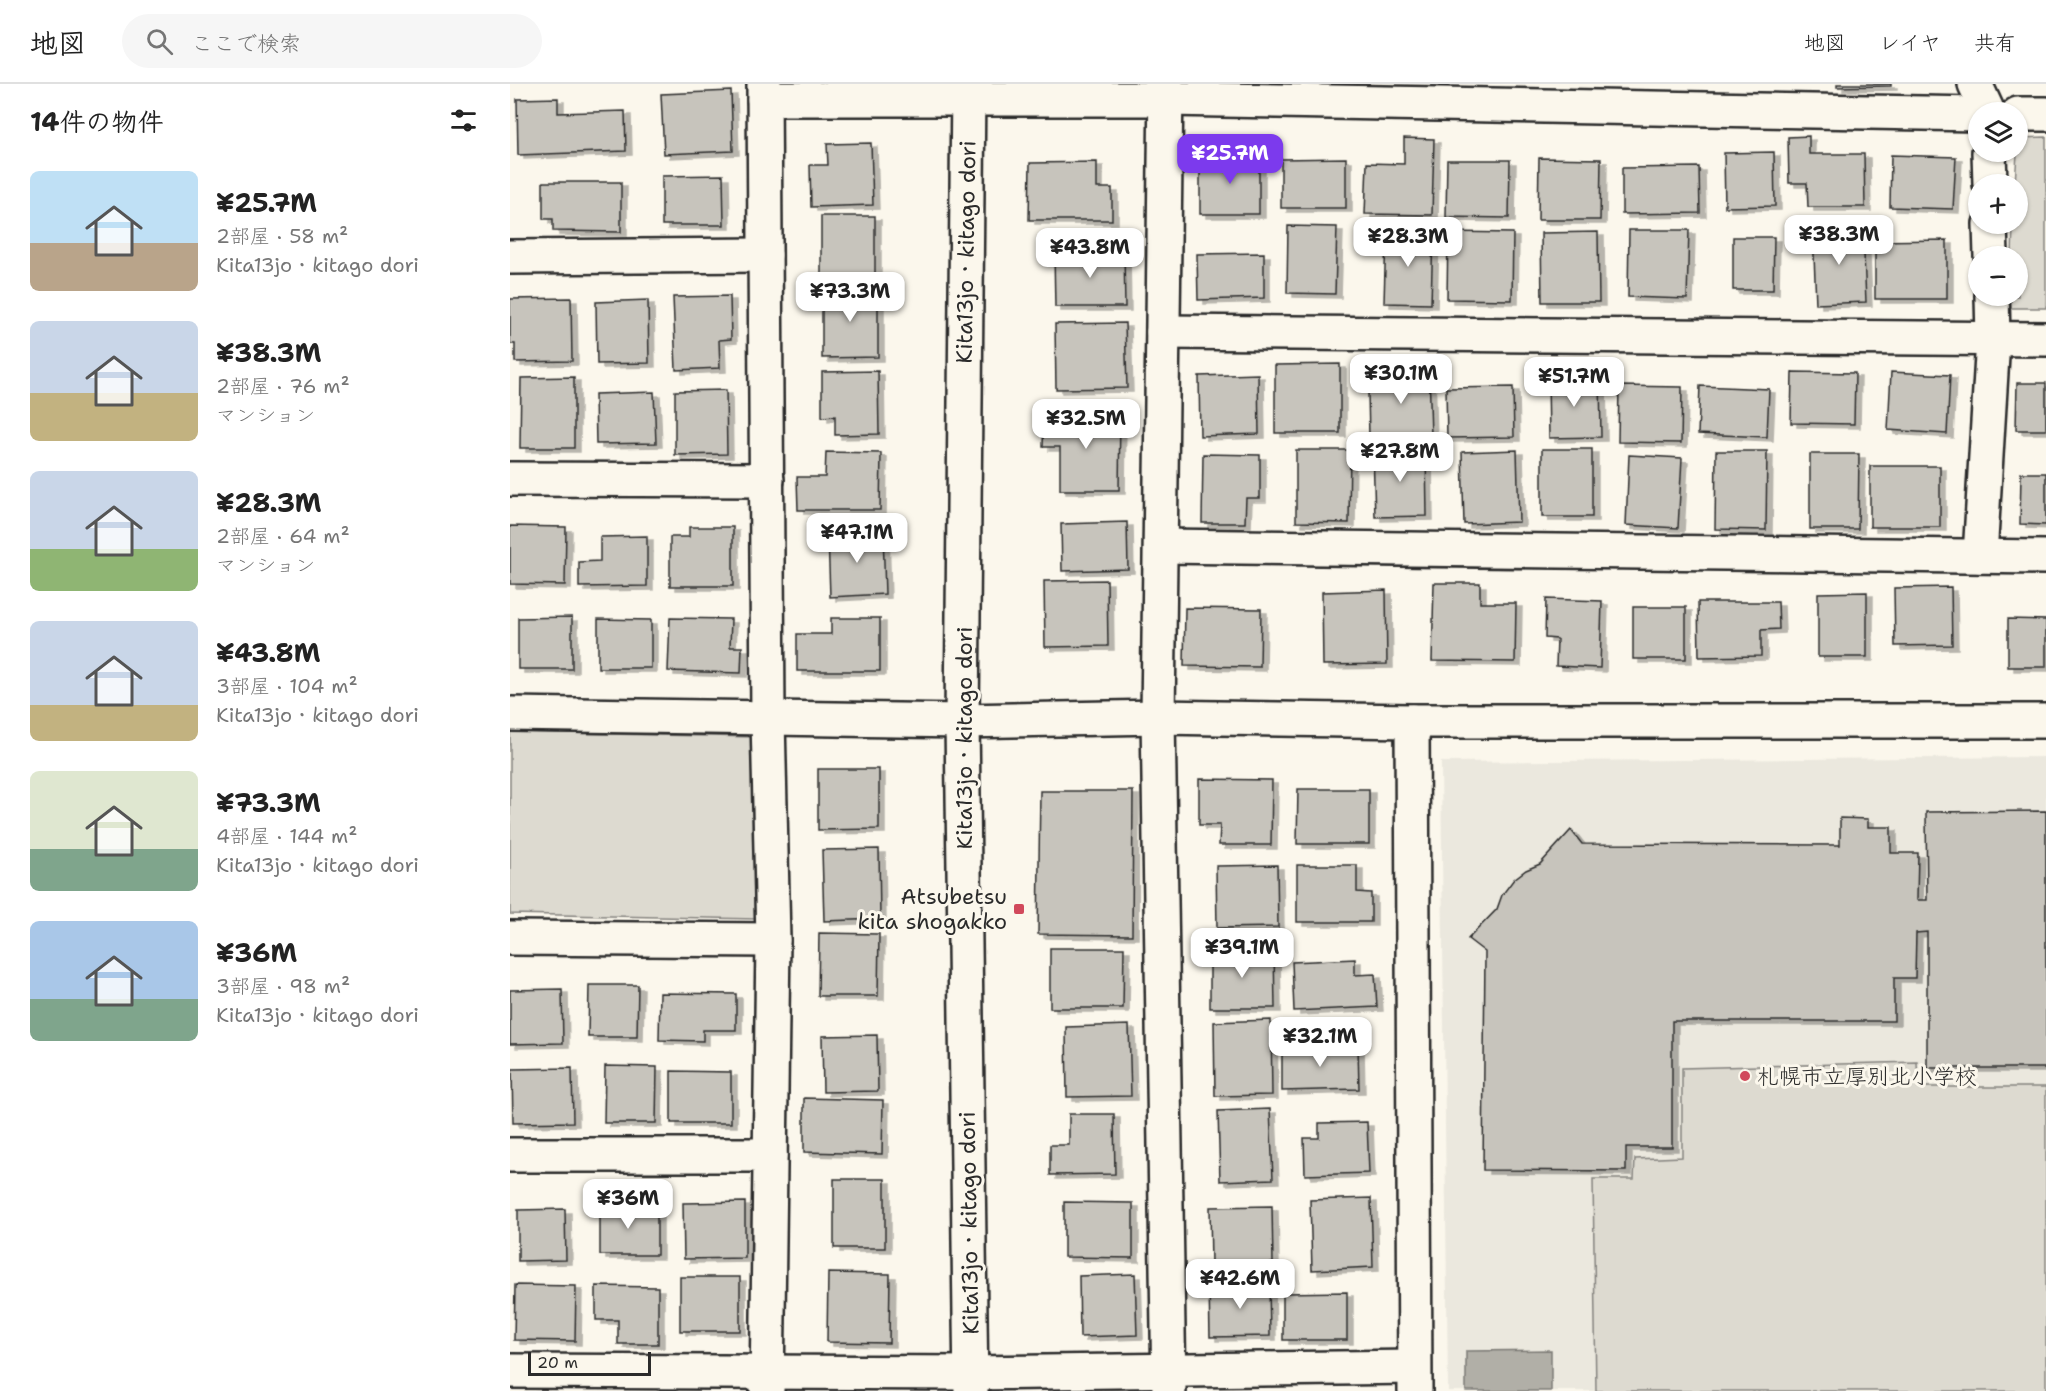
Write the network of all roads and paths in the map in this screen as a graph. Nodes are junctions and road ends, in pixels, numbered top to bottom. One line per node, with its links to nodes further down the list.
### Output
1 (1975, 84): 5 (street)
2 (764, 91): 3 (street); 9 (street)
3 (968, 91): 4 (street); 23 (street, Kita13jo・kitago dori)
4 (1166, 92): 6 (street); 12 (street)
5 (1983, 102)
6 (1968, 114)
7 (2028, 114): 8 (street)
8 (2046, 114)
9 (765, 255): 10 (street); 16 (street)
10 (510, 257)
11 (1992, 306): 13 (street)
12 (1163, 332): 13 (street); 17 (street)
13 (1993, 339): 14 (street); 18 (street)
14 (2046, 339)
15 (510, 479): 16 (street)
16 (767, 480): 22 (street)
17 (1161, 546): 18 (street); 21 (street)
18 (1980, 556): 19 (street)
19 (2046, 557)
20 (510, 714): 22 (street)
21 (1158, 717): 23 (street); 24 (street); 32 (street)
22 (768, 718): 23 (street); 27 (street)
23 (962, 721): 34 (street, Kita13jo・kitago dori)
24 (1412, 721): 25 (street); 31 (street)
25 (2046, 721)
26 (510, 938): 27 (street)
27 (773, 940): 29 (street)
28 (510, 1155): 29 (street)
29 (770, 1155): 33 (street)
30 (510, 1371): 33 (street)
31 (1414, 1379): 32 (street)
32 (1169, 1381): 34 (street)
33 (767, 1382): 34 (street)
34 (971, 1382)

